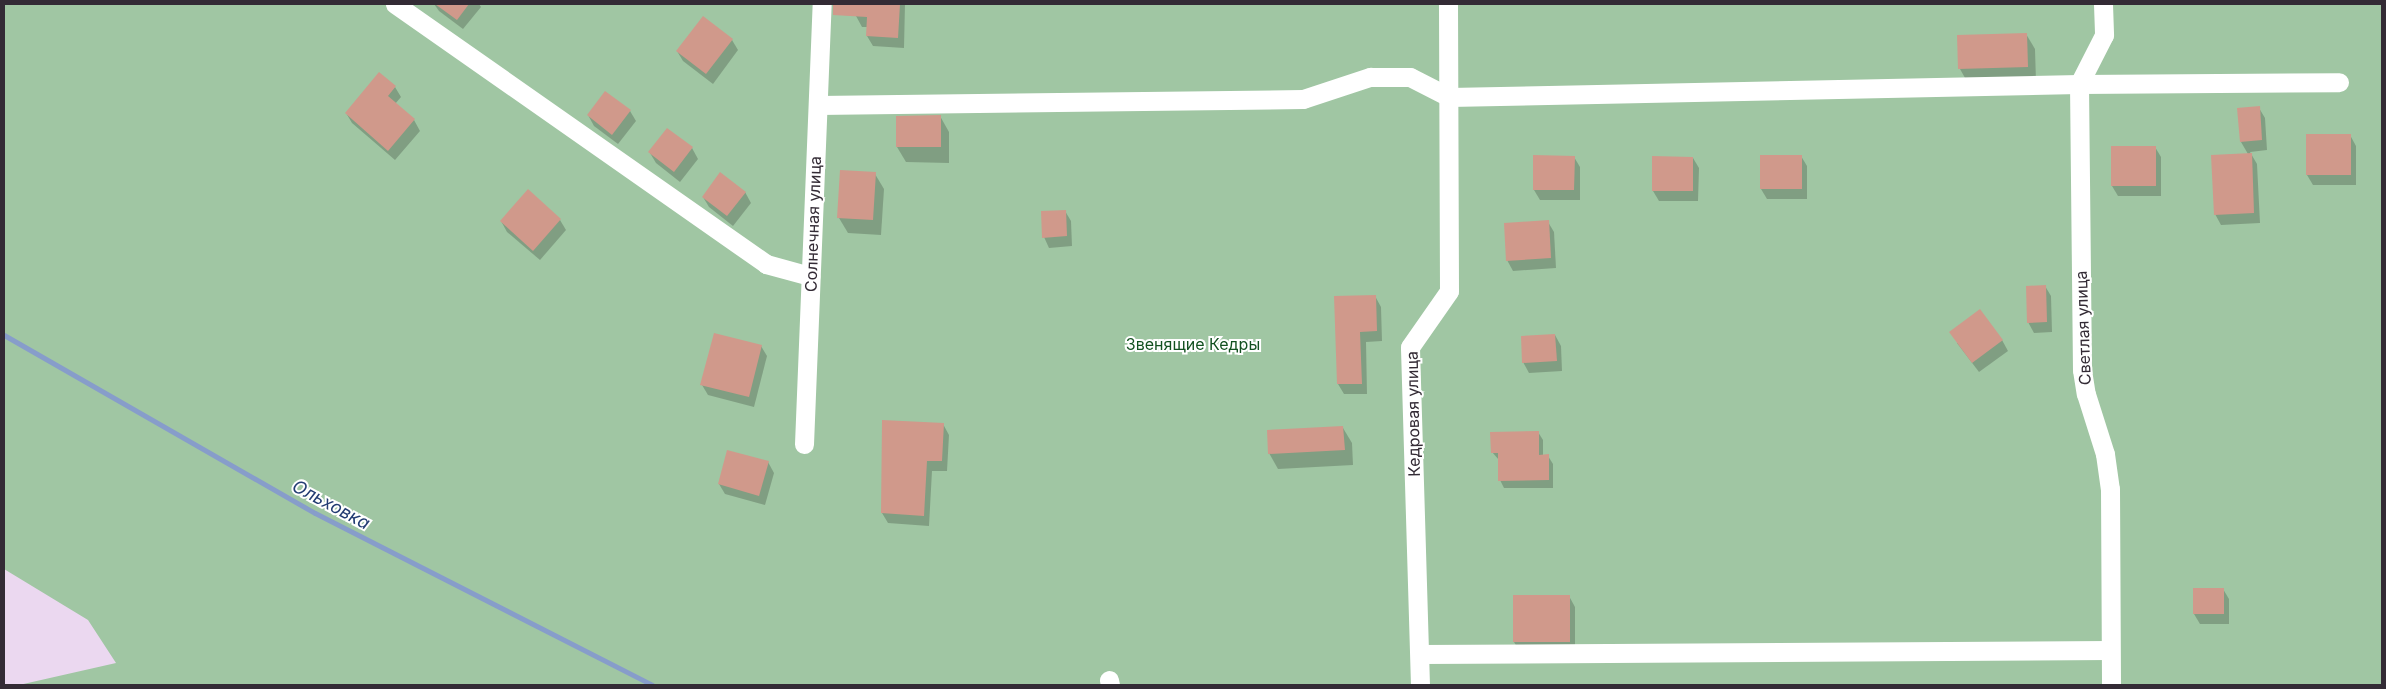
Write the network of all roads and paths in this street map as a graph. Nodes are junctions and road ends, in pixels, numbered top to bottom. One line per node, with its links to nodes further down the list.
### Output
1 (395, 4): 9 (street)
2 (822, 4): 8 (street, Солнечная улица)
3 (1448, 4): 7 (street, Кедровая улица)
4 (2103, 4): 6 (street, Светлая улица)
5 (2339, 82): 6 (street)
6 (2079, 84): 7 (street); 11 (street, Светлая улица)
7 (1449, 97): 8 (street); 12 (street, Кедровая улица)
8 (818, 105): 9 (street, Солнечная улица)
9 (810, 276): 10 (street, Солнечная улица)
10 (804, 444)
11 (2110, 650): 12 (street); 14 (street, Светлая улица)
12 (1420, 654): 13 (street, Кедровая улица)
13 (1420, 685)
14 (2111, 685)

